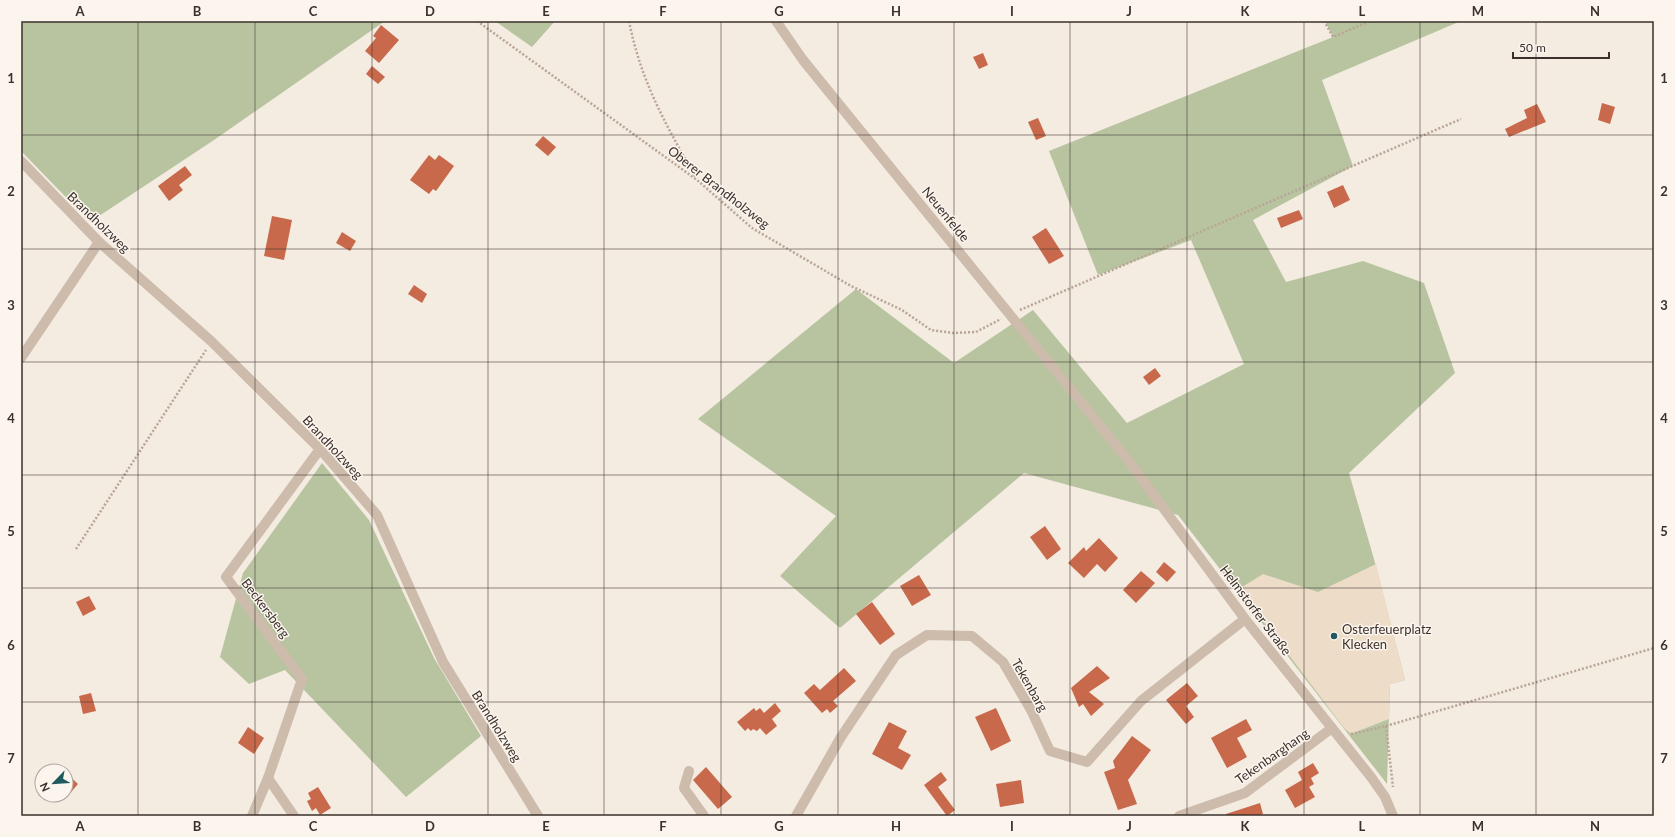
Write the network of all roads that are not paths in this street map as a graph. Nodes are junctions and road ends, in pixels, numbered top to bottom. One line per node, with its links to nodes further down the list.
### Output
1 (776, 21): 5 (street, Neuenfelde)
2 (21, 161): 3 (street, Brandholzweg)
3 (99, 242): 4 (street); 6 (street, Brandholzweg)
4 (21, 358)
5 (1097, 422): 7 (street, Helmstorfer Straße)
6 (320, 449): 10 (street, Beckersberg); 13 (street, Brandholzweg)
7 (1245, 619): 8 (street, Helmstorfer Straße); 15 (street, Tekenbarg)
8 (1332, 728): 16 (street, Tekenbarghang); 17 (street, Helmstorfer Straße)
9 (689, 771): 14 (street)
10 (268, 778): 11 (street, Beckersberg); 12 (street)
11 (252, 816)
12 (294, 816)
13 (538, 816)
14 (704, 816)
15 (796, 816)
16 (1179, 816)
17 (1393, 816)

